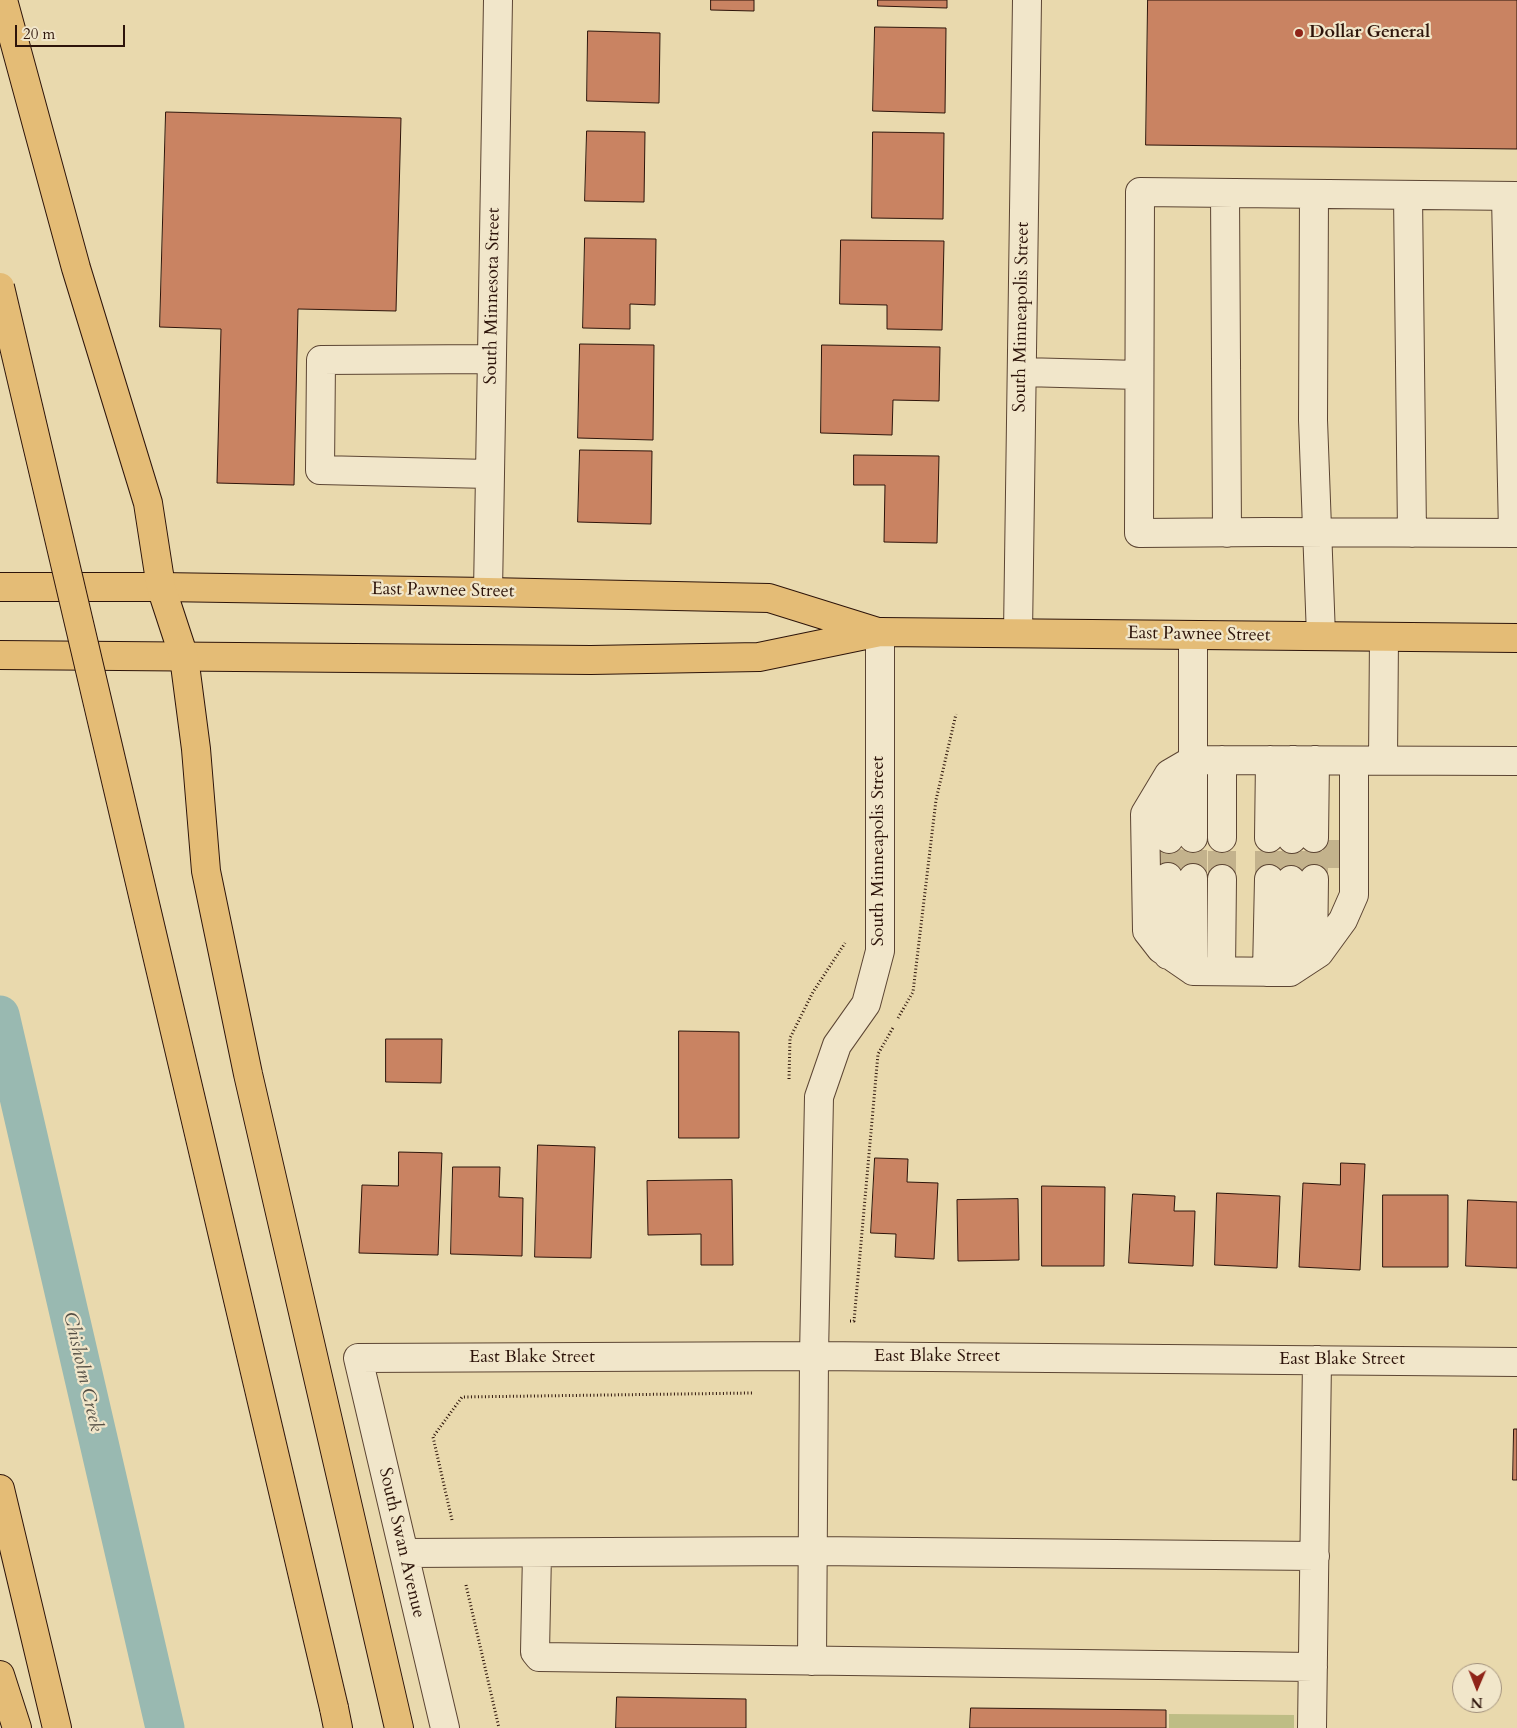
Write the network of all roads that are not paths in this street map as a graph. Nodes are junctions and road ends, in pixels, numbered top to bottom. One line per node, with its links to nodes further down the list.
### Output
1 (3, 0): 18 (main road)
2 (498, 0): 9 (street, South Minnesota Street)
3 (1026, 0): 10 (street, South Minneapolis Street)
4 (1225, 193): 5 (street); 11 (street); 13 (street)
5 (1314, 194): 6 (street); 14 (street)
6 (1408, 195): 7 (street); 15 (street)
7 (1512, 196): 16 (street)
8 (0, 287): 55 (main road, bridge)
9 (492, 359): 12 (street, South Minnesota Street); 12 (street)
10 (1022, 372): 11 (street); 21 (street, South Minneapolis Street)
11 (1139, 375): 13 (street)
12 (490, 474): 19 (street, South Minnesota Street)
13 (1227, 532): 14 (street)
14 (1318, 532): 15 (street); 23 (street)
15 (1412, 533): 16 (street)
16 (1515, 533)
17 (0, 587): 18 (main road, East Pawnee Street)
18 (161, 587): 19 (main road, East Pawnee Street); 27 (main road)
19 (488, 592): 20 (main road, East Pawnee Street)
20 (880, 632): 21 (main road, East Pawnee Street); 27 (main road, East Pawnee Street); 43 (street, South Minneapolis Street)
21 (1018, 633): 22 (main road, East Pawnee Street)
22 (1193, 635): 23 (main road, East Pawnee Street); 28 (street)
23 (1321, 636): 24 (main road, East Pawnee Street)
24 (1384, 637): 25 (main road, East Pawnee Street); 31 (street)
25 (1517, 638)
26 (0, 655): 27 (main road, East Pawnee Street)
27 (184, 656): 58 (main road)
28 (1194, 760): 29 (street); 33 (street); 33 (street)
29 (1222, 760): 30 (street); 34 (street)
30 (1314, 760): 30 (street); 31 (street); 37 (street)
31 (1383, 760): 32 (street)
32 (1517, 761)
33 (1169, 774): 38 (street)
34 (1222, 838)
35 (1222, 878): 41 (street)
36 (1303, 880): 37 (street); 39 (street); 42 (street)
37 (1337, 929): 39 (street)
38 (1168, 955): 40 (street); 40 (street)
39 (1313, 956): 42 (street)
40 (1193, 971): 41 (street)
41 (1221, 971): 42 (street)
42 (1279, 972)
43 (814, 1356): 44 (street, East Blake Street); 45 (street, East Blake Street); 48 (street, South Minneapolis Street)
44 (358, 1358): 49 (street, South Swan Avenue)
45 (1317, 1360): 46 (street, East Blake Street); 51 (street)
46 (1517, 1362)
47 (0, 1489): 57 (main road)
48 (814, 1551): 50 (street); 51 (street); 52 (street, South Minneapolis Street)
49 (404, 1553): 50 (street); 59 (street, South Swan Avenue)
50 (537, 1553): 52 (street)
51 (1315, 1556): 53 (street)
52 (812, 1661): 53 (street)
53 (1313, 1667): 60 (street)
54 (0, 1675): 56 (main road)
55 (336, 1718)
56 (17, 1728)
57 (57, 1728)
58 (399, 1728)
59 (445, 1728)
60 (1312, 1728)

